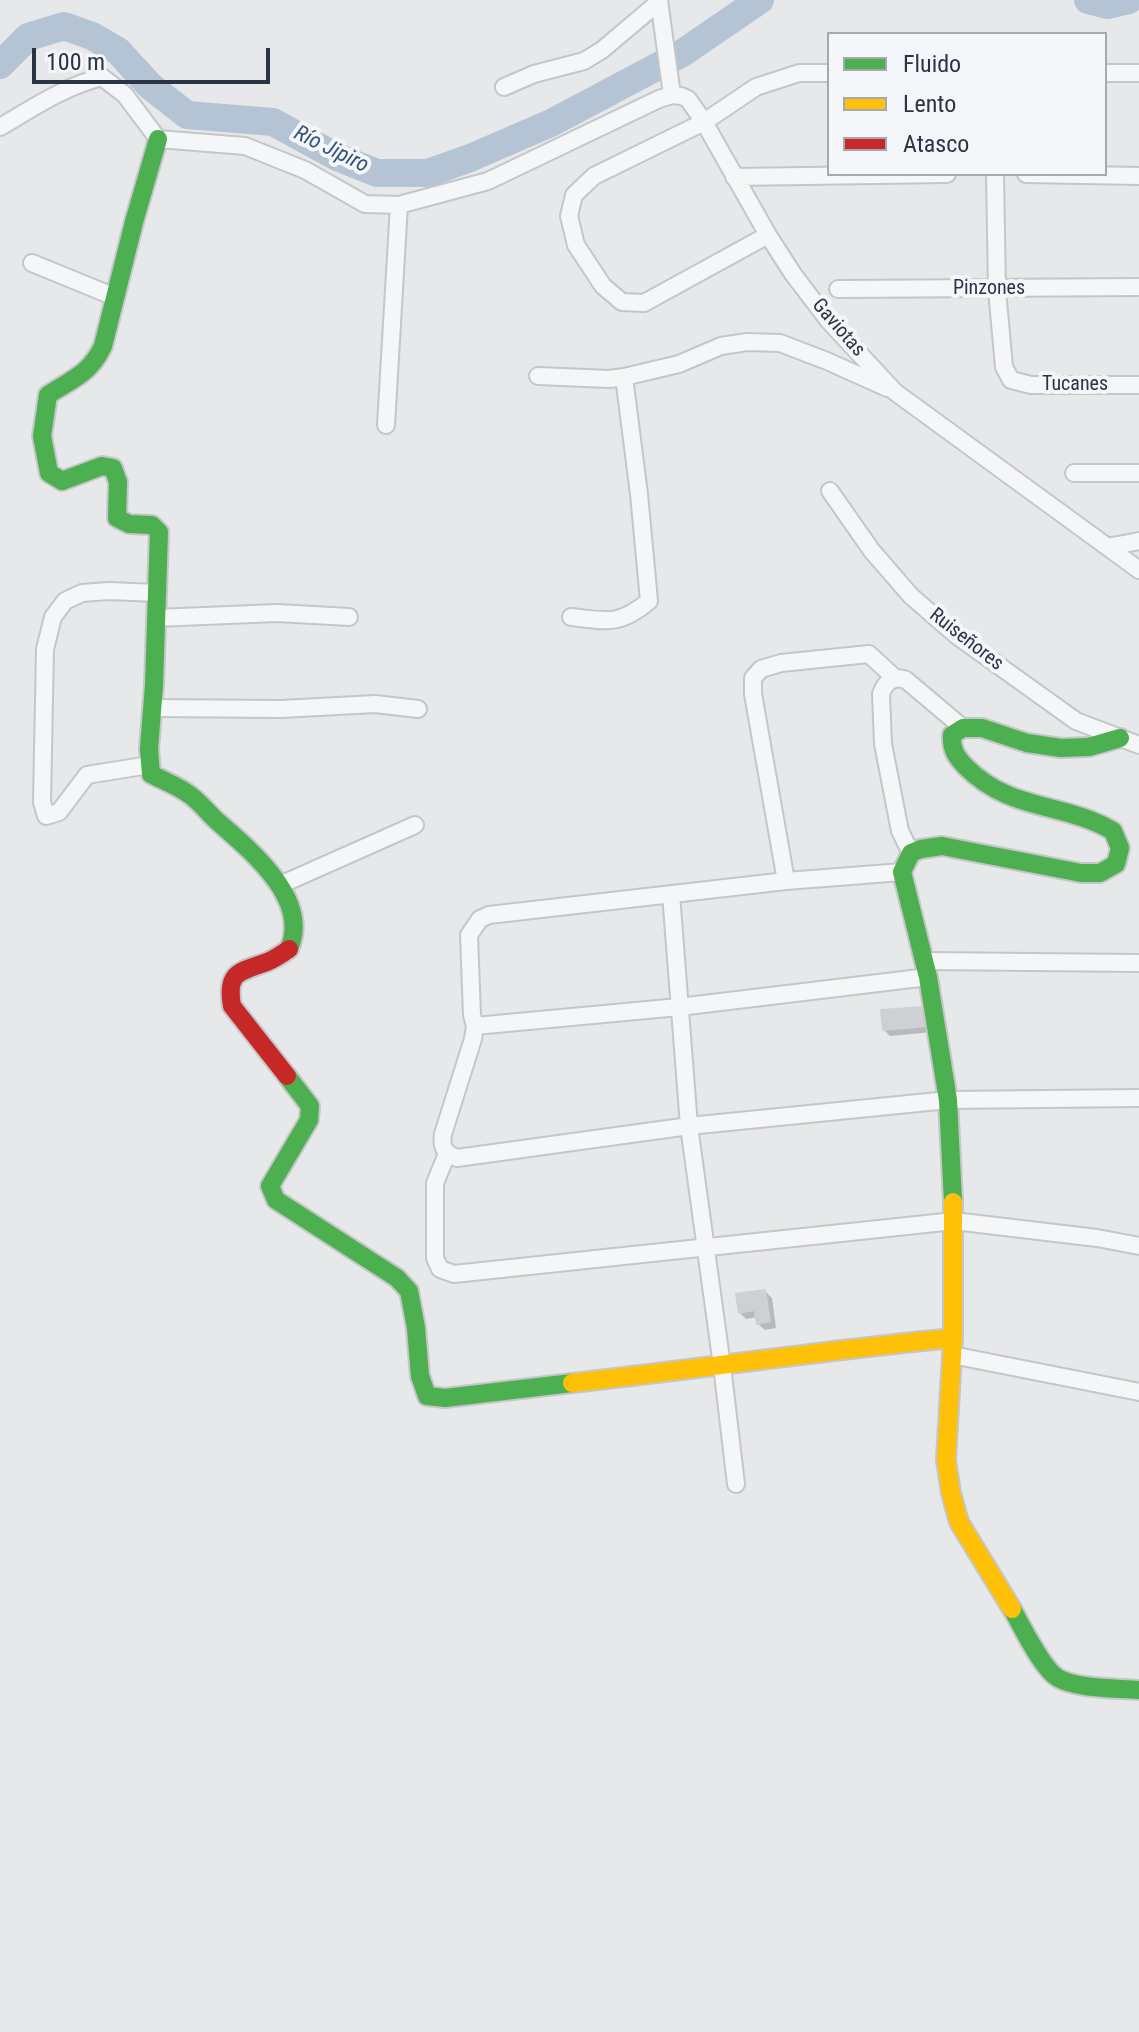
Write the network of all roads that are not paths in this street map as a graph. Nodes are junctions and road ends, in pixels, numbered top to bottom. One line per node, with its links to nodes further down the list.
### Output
1 (659, 1): 5 (street); 6 (street)
2 (827, 73): 7 (street)
3 (1107, 73): 4 (street)
4 (1139, 73)
5 (504, 87)
6 (671, 90): 7 (street, Gaviotas); 15 (street)
7 (704, 122): 14 (street, Gaviotas); 16 (street)
8 (0, 127): 9 (street)
9 (158, 139): 15 (street); 21 (street)
10 (1107, 175): 13 (street)
11 (827, 176): 14 (street)
12 (995, 176): 20 (street)
13 (1139, 176)
14 (734, 177): 16 (street, Gaviotas)
15 (399, 205): 26 (street)
16 (768, 235): 25 (street, Gaviotas)
17 (32, 263): 21 (street)
18 (1139, 287): 20 (street, Pinzones)
19 (838, 289): 20 (street, Pinzones)
20 (997, 290): 24 (street, Tucanes)
21 (115, 297): 33 (street)
22 (538, 376): 23 (street)
23 (624, 377): 25 (street); 35 (street)
24 (1139, 385)
25 (895, 392): 31 (street, Gaviotas)
26 (386, 425)
27 (1074, 473): 28 (street)
28 (1139, 473)
29 (830, 491): 41 (street, Ruiseñores)
30 (1139, 541): 31 (street)
31 (1107, 547): 32 (street, Gaviotas)
32 (1139, 570)
33 (157, 593): 36 (street); 43 (street)
34 (349, 617): 36 (street)
35 (571, 617)
36 (156, 618): 38 (street)
37 (895, 678): 40 (street); 45 (street); 47 (street)
38 (153, 708): 39 (street); 43 (street)
39 (418, 709)
40 (963, 728): 41 (street); 45 (street)
41 (1120, 738): 42 (street, Ruiseñores)
42 (1139, 745)
43 (149, 765): 48 (street)
44 (415, 825): 48 (street)
45 (911, 853): 46 (street)
46 (902, 872): 47 (street); 51 (street)
47 (786, 881): 49 (street)
48 (280, 885): 62 (street)
49 (671, 894): 52 (street); 53 (street)
50 (1139, 963): 51 (street)
51 (926, 969): 52 (street); 55 (street)
52 (679, 1007): 53 (street); 56 (street)
53 (475, 1026): 57 (street)
54 (1139, 1098): 55 (street)
55 (948, 1100): 56 (street); 58 (street)
56 (689, 1126): 57 (street); 60 (street)
57 (447, 1154): 60 (street)
58 (954, 1221): 59 (street); 60 (street); 61 (street)
59 (1139, 1246)
60 (706, 1248): 62 (street)
61 (953, 1347): 62 (street); 63 (street); 65 (street)
62 (722, 1366): 64 (street)
63 (1139, 1392)
64 (736, 1484)
65 (1139, 1690)

